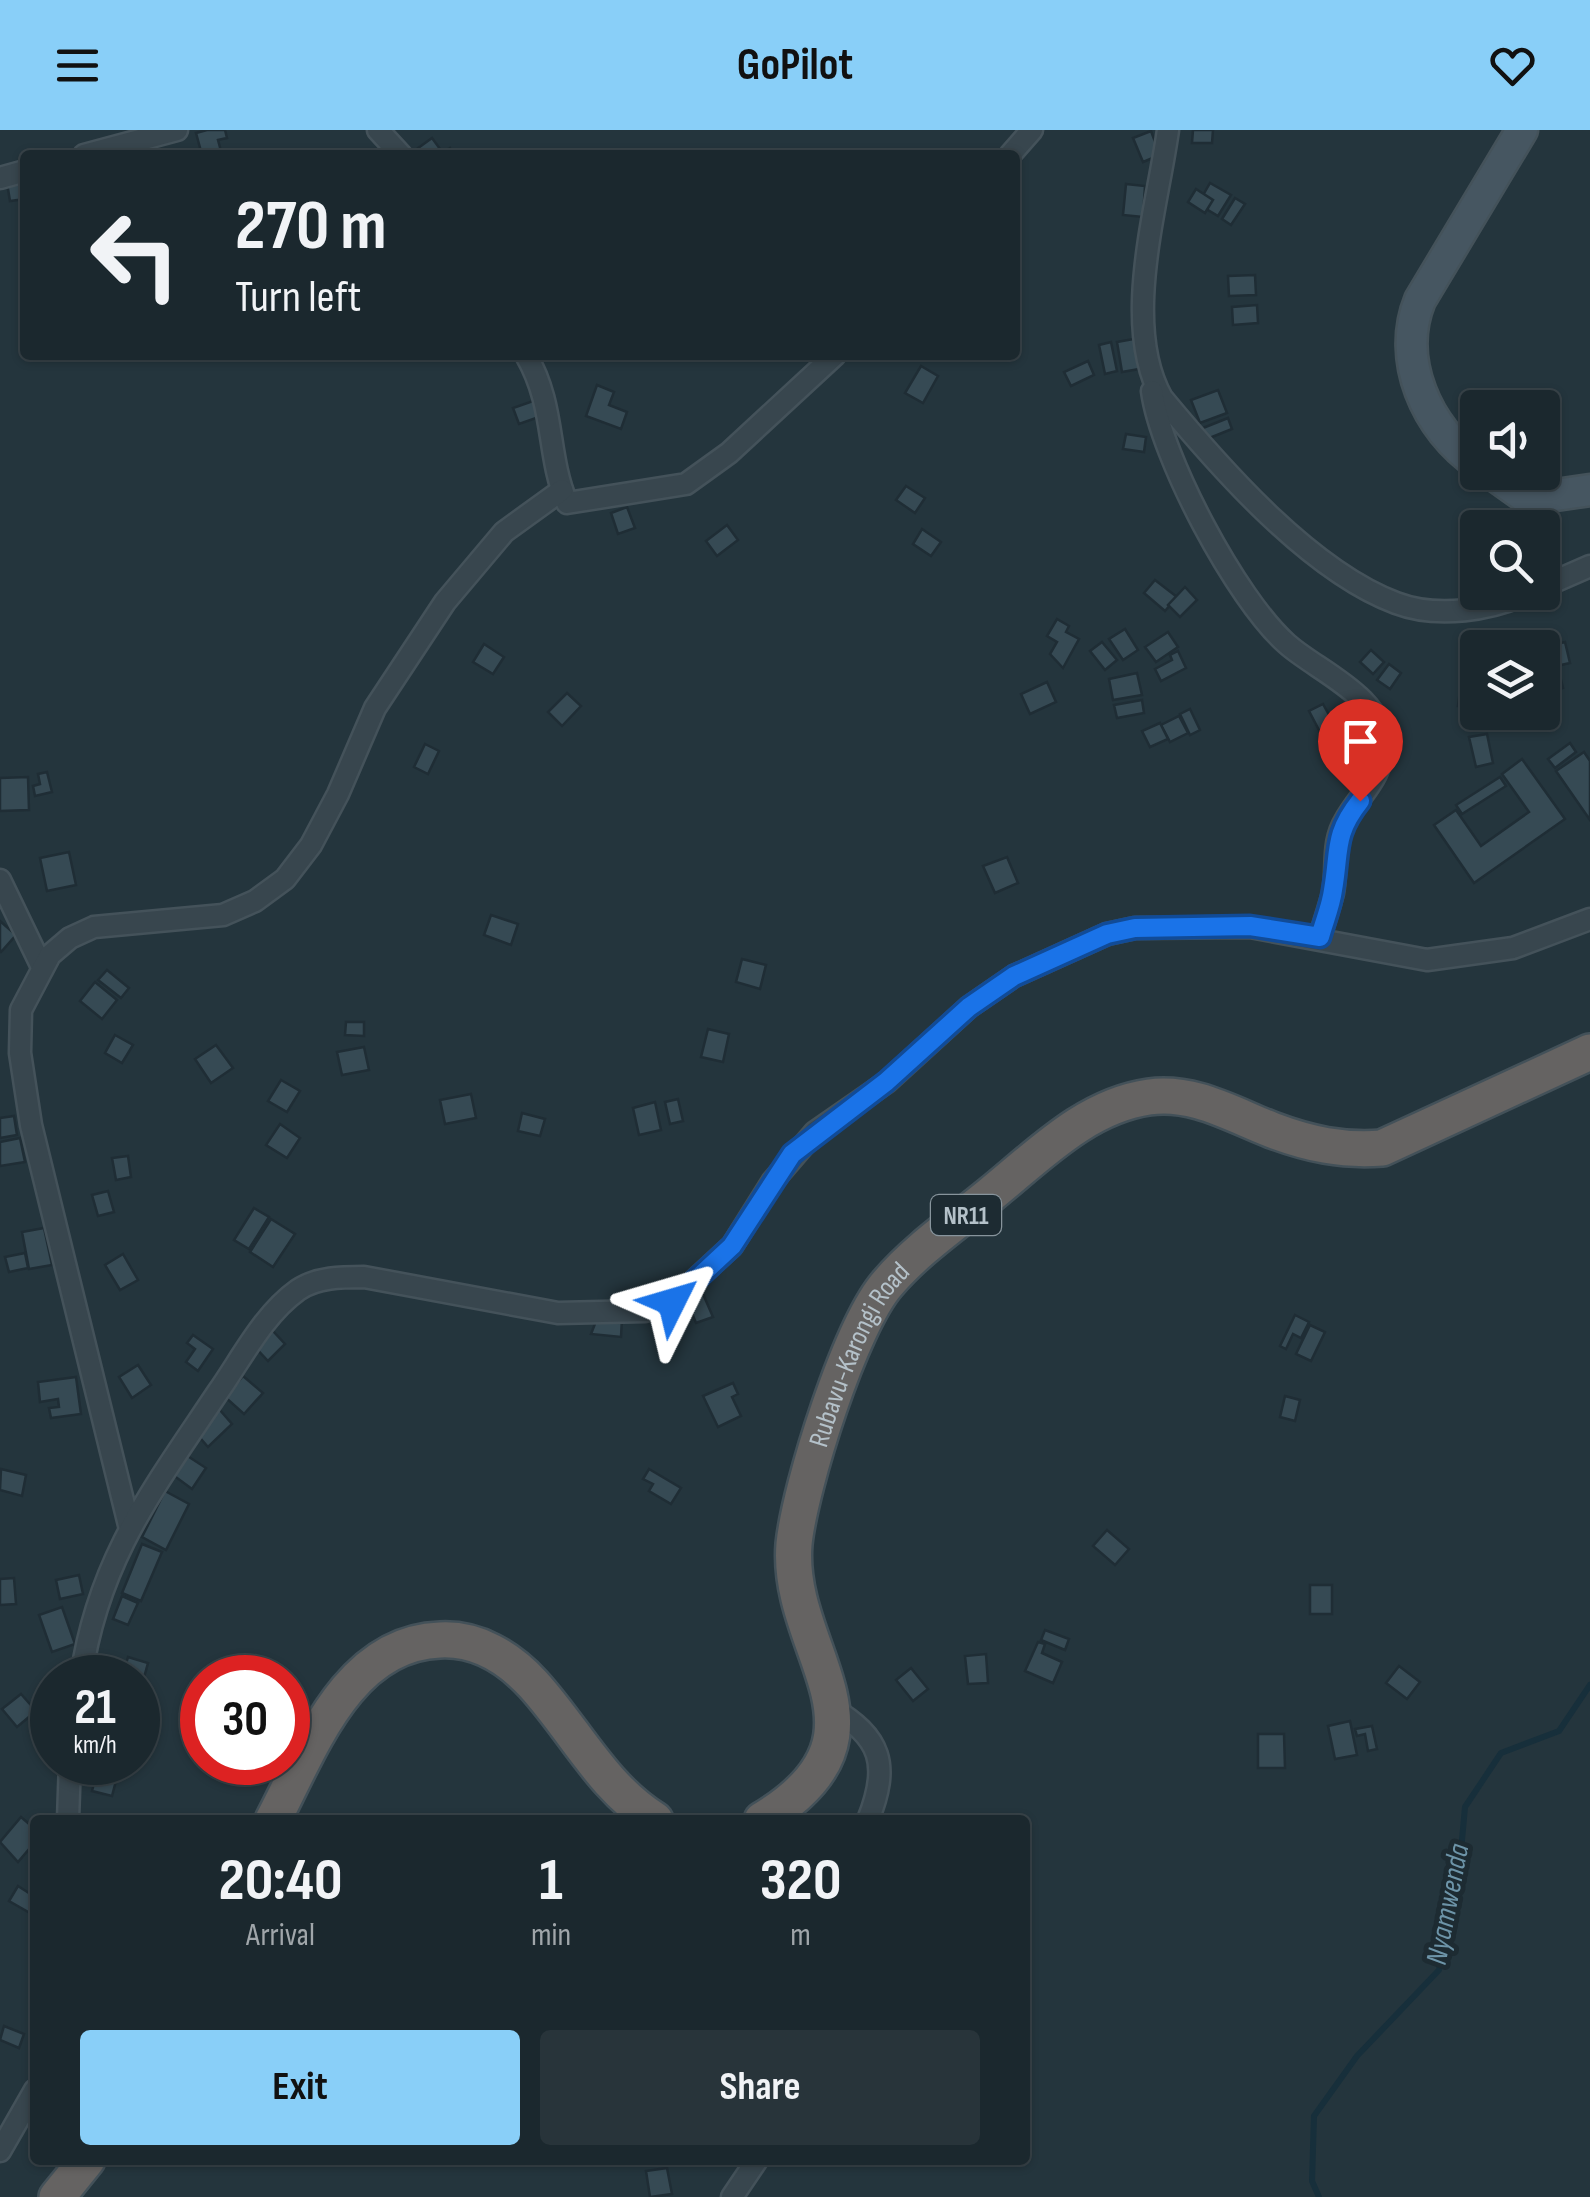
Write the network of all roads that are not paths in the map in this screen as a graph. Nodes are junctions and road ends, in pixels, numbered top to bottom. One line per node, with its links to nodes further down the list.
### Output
1 (177, 130): 6 (street)
2 (378, 130): 7 (street)
3 (1032, 130): 8 (street)
4 (1168, 130): 11 (street)
5 (1522, 130): 12 (main road)
6 (103, 150)
7 (396, 150)
8 (1014, 150)
9 (529, 360): 13 (street)
10 (829, 360): 13 (street)
11 (1150, 377): 18 (street); 21 (street)
12 (1460, 449)
13 (562, 490): 22 (street)
14 (1515, 490): 15 (main road)
15 (1590, 490)
16 (1590, 566): 17 (street)
17 (1560, 579)
18 (1460, 607)
19 (0, 880): 22 (street)
20 (1590, 919): 21 (street)
21 (1320, 937): 24 (street)
22 (42, 967): 24 (street)
23 (1590, 1052): 26 (highway, Rubavu-Karongi Road / NR11)
24 (129, 1525): 25 (street)
25 (86, 1655)
26 (830, 1707): 31 (highway, Rubavu-Karongi Road / NR11); 32 (street)
27 (69, 1785): 28 (street)
28 (68, 1815)
29 (275, 1815): 30 (highway)
30 (646, 1815)
31 (770, 1815)
32 (870, 1815)
33 (30, 2099): 34 (street)
34 (0, 2151)
35 (84, 2165): 37 (highway)
36 (754, 2165): 38 (street)
37 (58, 2197)
38 (732, 2197)

